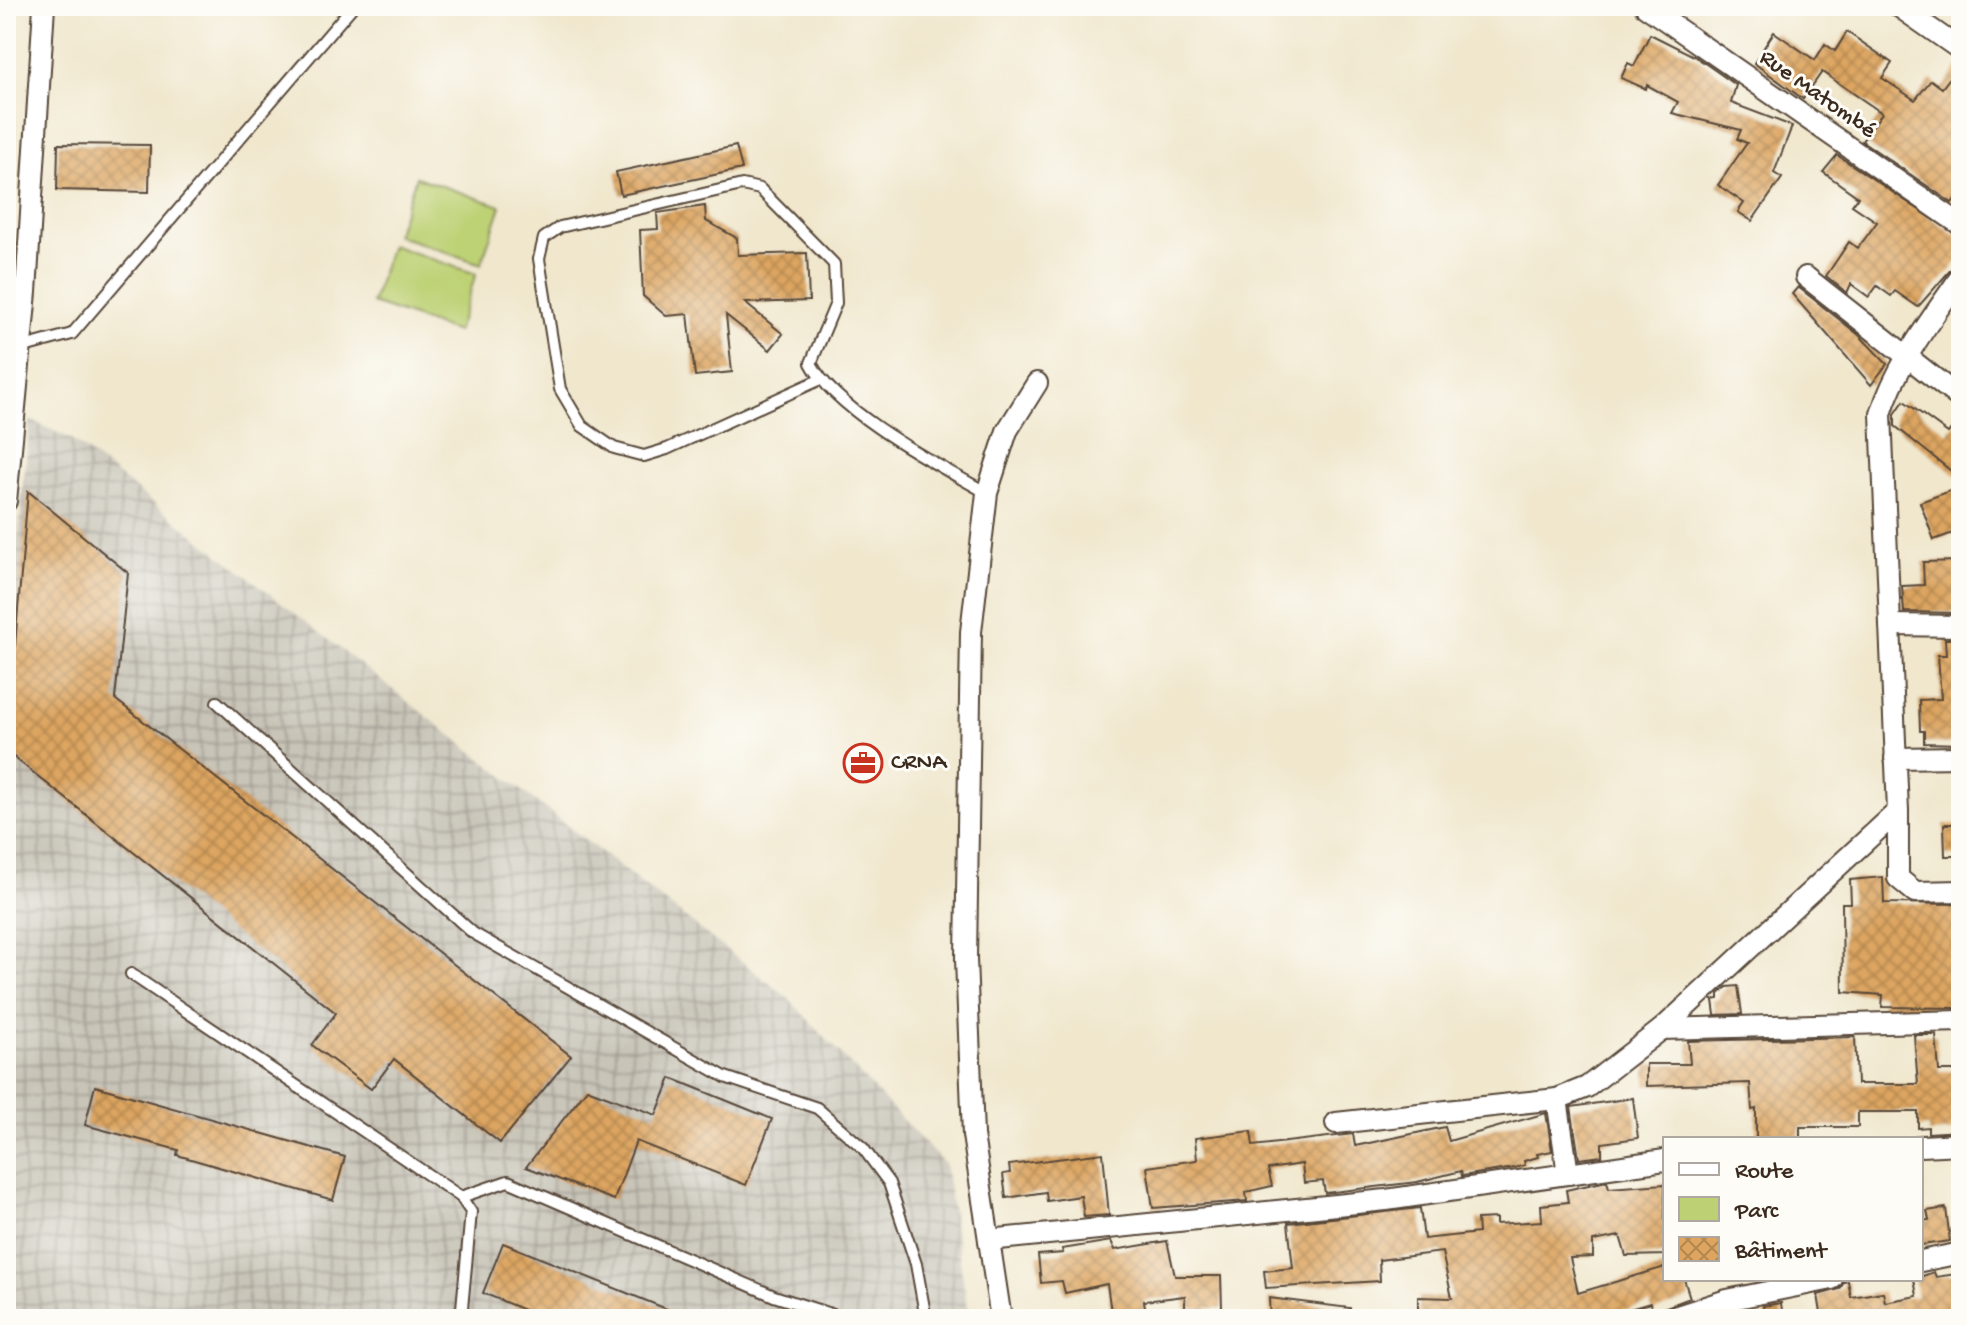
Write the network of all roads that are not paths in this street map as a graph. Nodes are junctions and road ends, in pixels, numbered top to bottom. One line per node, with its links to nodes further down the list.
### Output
1 (44, 6): 9 (street)
2 (353, 6): 9 (lane)
3 (1645, 6): 6 (street, Rue Matombé)
4 (1898, 6): 5 (street)
5 (1961, 50)
6 (1961, 225)
7 (1961, 276): 10 (street)
8 (1806, 277): 10 (street)
9 (13, 348): 15 (street)
10 (1906, 359): 13 (street); 16 (street)
11 (819, 380): 11 (lane); 14 (lane)
12 (1037, 383): 14 (street)
13 (1961, 399)
14 (987, 493): 33 (street)
15 (6, 501)
16 (1890, 625): 17 (street); 20 (street)
17 (1961, 626)
18 (217, 702): 39 (lane)
19 (1961, 757): 20 (street)
20 (1895, 758): 21 (street)
21 (1898, 811): 22 (street); 25 (street)
22 (1961, 891)
23 (131, 974): 32 (lane)
24 (1961, 1021): 25 (street)
25 (1662, 1029): 26 (street)
26 (1557, 1099): 27 (street); 31 (street)
27 (1336, 1123)
28 (1961, 1144): 29 (street)
29 (1923, 1146)
30 (1663, 1160): 31 (street)
31 (1568, 1174): 33 (street)
32 (461, 1197): 37 (lane); 38 (lane)
33 (989, 1240): 40 (street)
34 (1961, 1253): 35 (street)
35 (1923, 1261)
36 (1822, 1281): 41 (street)
37 (461, 1319)
38 (846, 1319)
39 (926, 1319)
40 (1001, 1319)
41 (1668, 1319)

